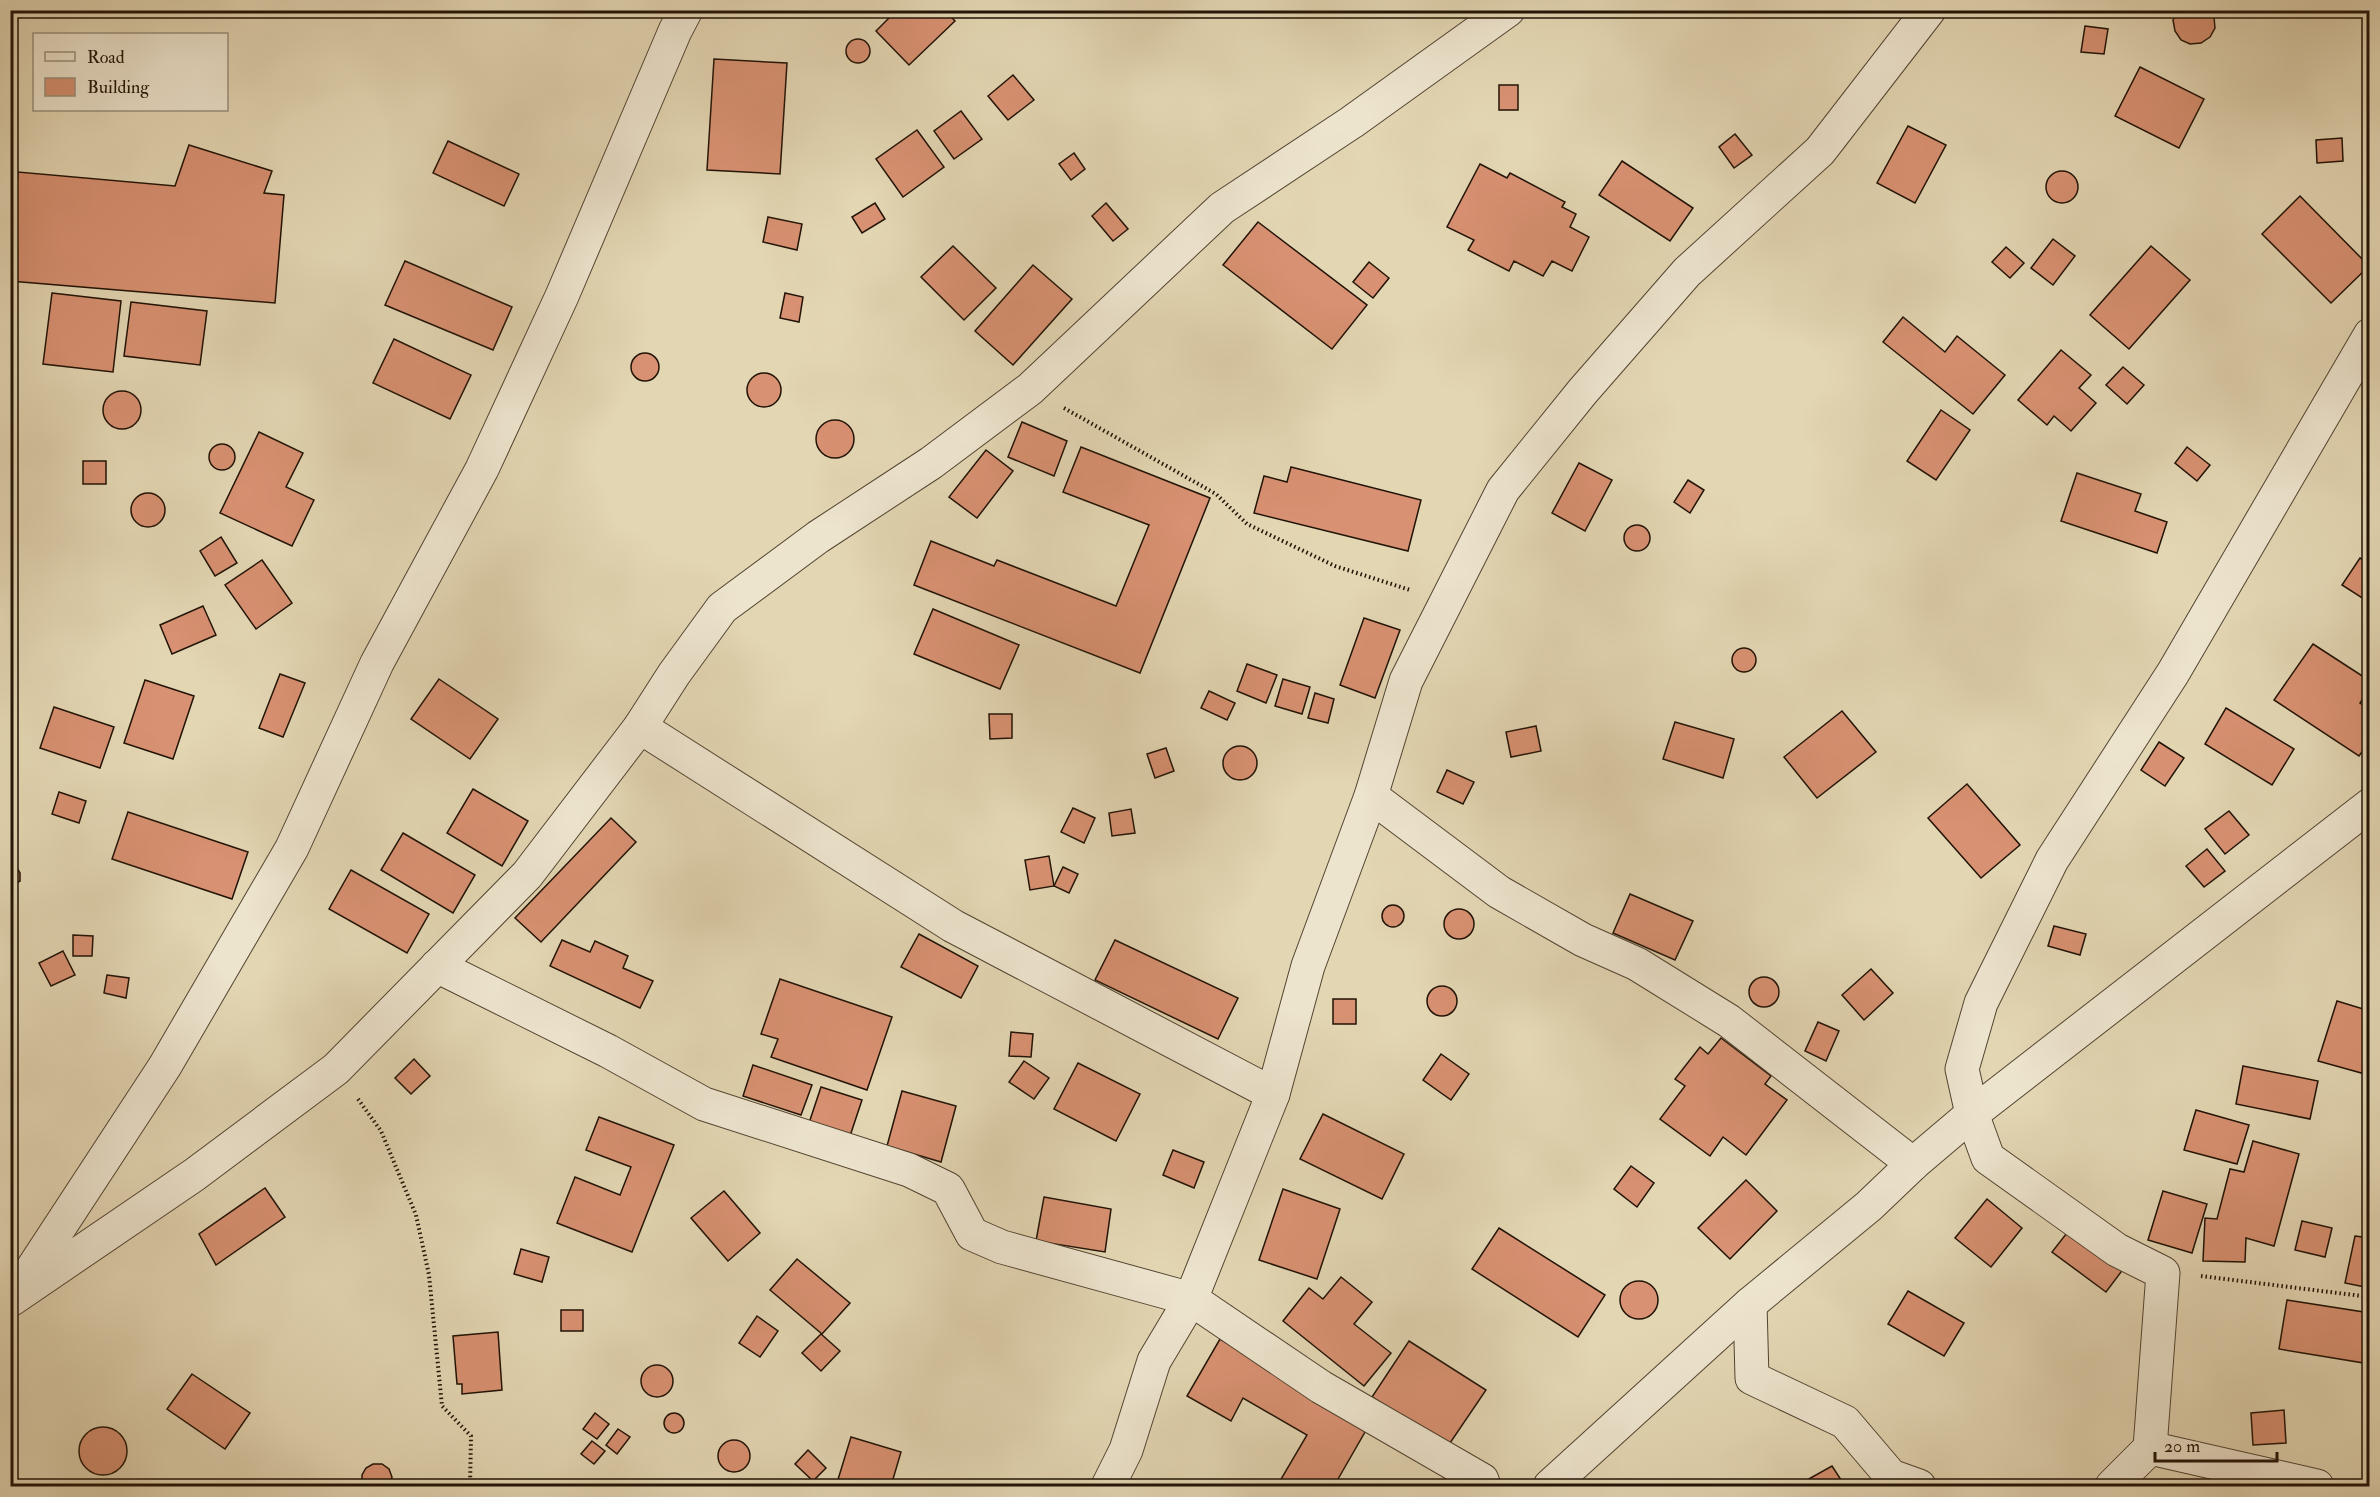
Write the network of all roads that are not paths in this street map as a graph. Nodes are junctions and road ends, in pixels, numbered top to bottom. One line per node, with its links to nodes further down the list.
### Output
1 (686, 10): 13 (street)
2 (1508, 10): 5 (street)
3 (1929, 10): 6 (street)
4 (2370, 335): 10 (street)
5 (640, 727): 8 (street); 9 (street)
6 (1371, 796): 9 (street); 11 (street)
7 (2370, 805): 10 (street)
8 (437, 966): 12 (street); 13 (street)
9 (1273, 1094): 12 (street)
10 (1972, 1114): 11 (street); 15 (street)
11 (1913, 1164): 14 (street)
12 (1191, 1299): 17 (street); 18 (street)
13 (11, 1300)
14 (1750, 1304): 16 (street); 19 (street)
15 (2150, 1448): 20 (street); 21 (street)
16 (1901, 1483)
17 (1108, 1486)
18 (1484, 1486)
19 (1550, 1486)
20 (2112, 1486)
21 (2317, 1486)

